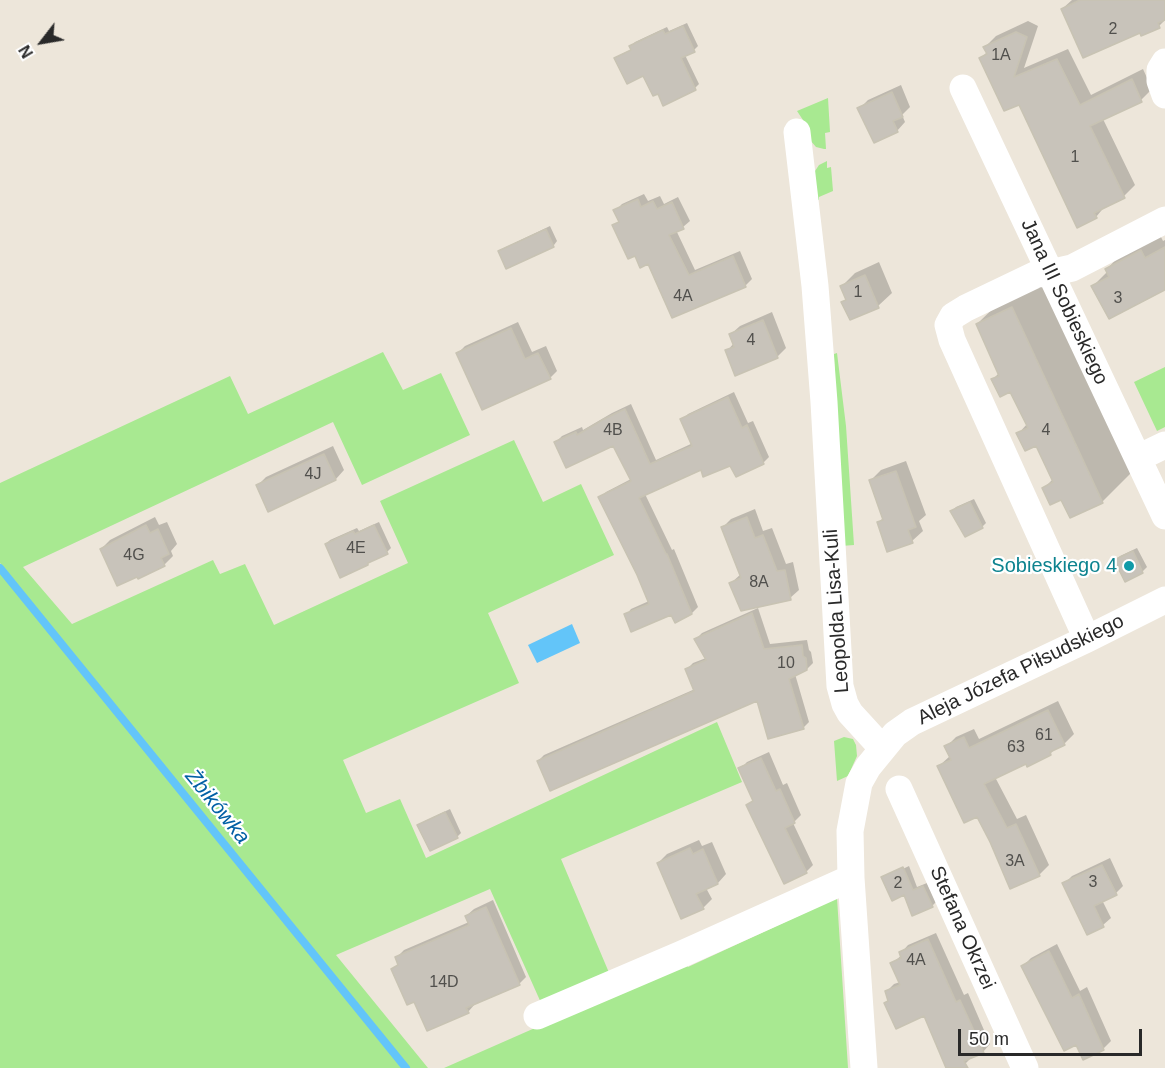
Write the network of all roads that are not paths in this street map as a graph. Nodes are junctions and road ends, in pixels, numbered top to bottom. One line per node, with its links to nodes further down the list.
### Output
1 (1165, 62): 3 (street)
2 (963, 88): 6 (street, Jana III Sobieskiego)
3 (1165, 94)
4 (797, 132): 12 (street, Leopolda Lisa-Kuli)
5 (1165, 220): 6 (street)
6 (1050, 273): 8 (street, Jana III Sobieskiego); 11 (street)
7 (1165, 445): 8 (street)
8 (1138, 458): 9 (street, Jana III Sobieskiego)
9 (1165, 516)
10 (1165, 600): 11 (street, Aleja Józefa Piłsudskiego)
11 (1087, 639): 12 (street, Aleja Józefa Piłsudskiego)
12 (882, 748): 14 (street)
13 (898, 789): 17 (street, Stefana Okrzei)
14 (851, 878): 15 (street); 16 (street)
15 (537, 1016)
16 (864, 1068)
17 (1024, 1068)

